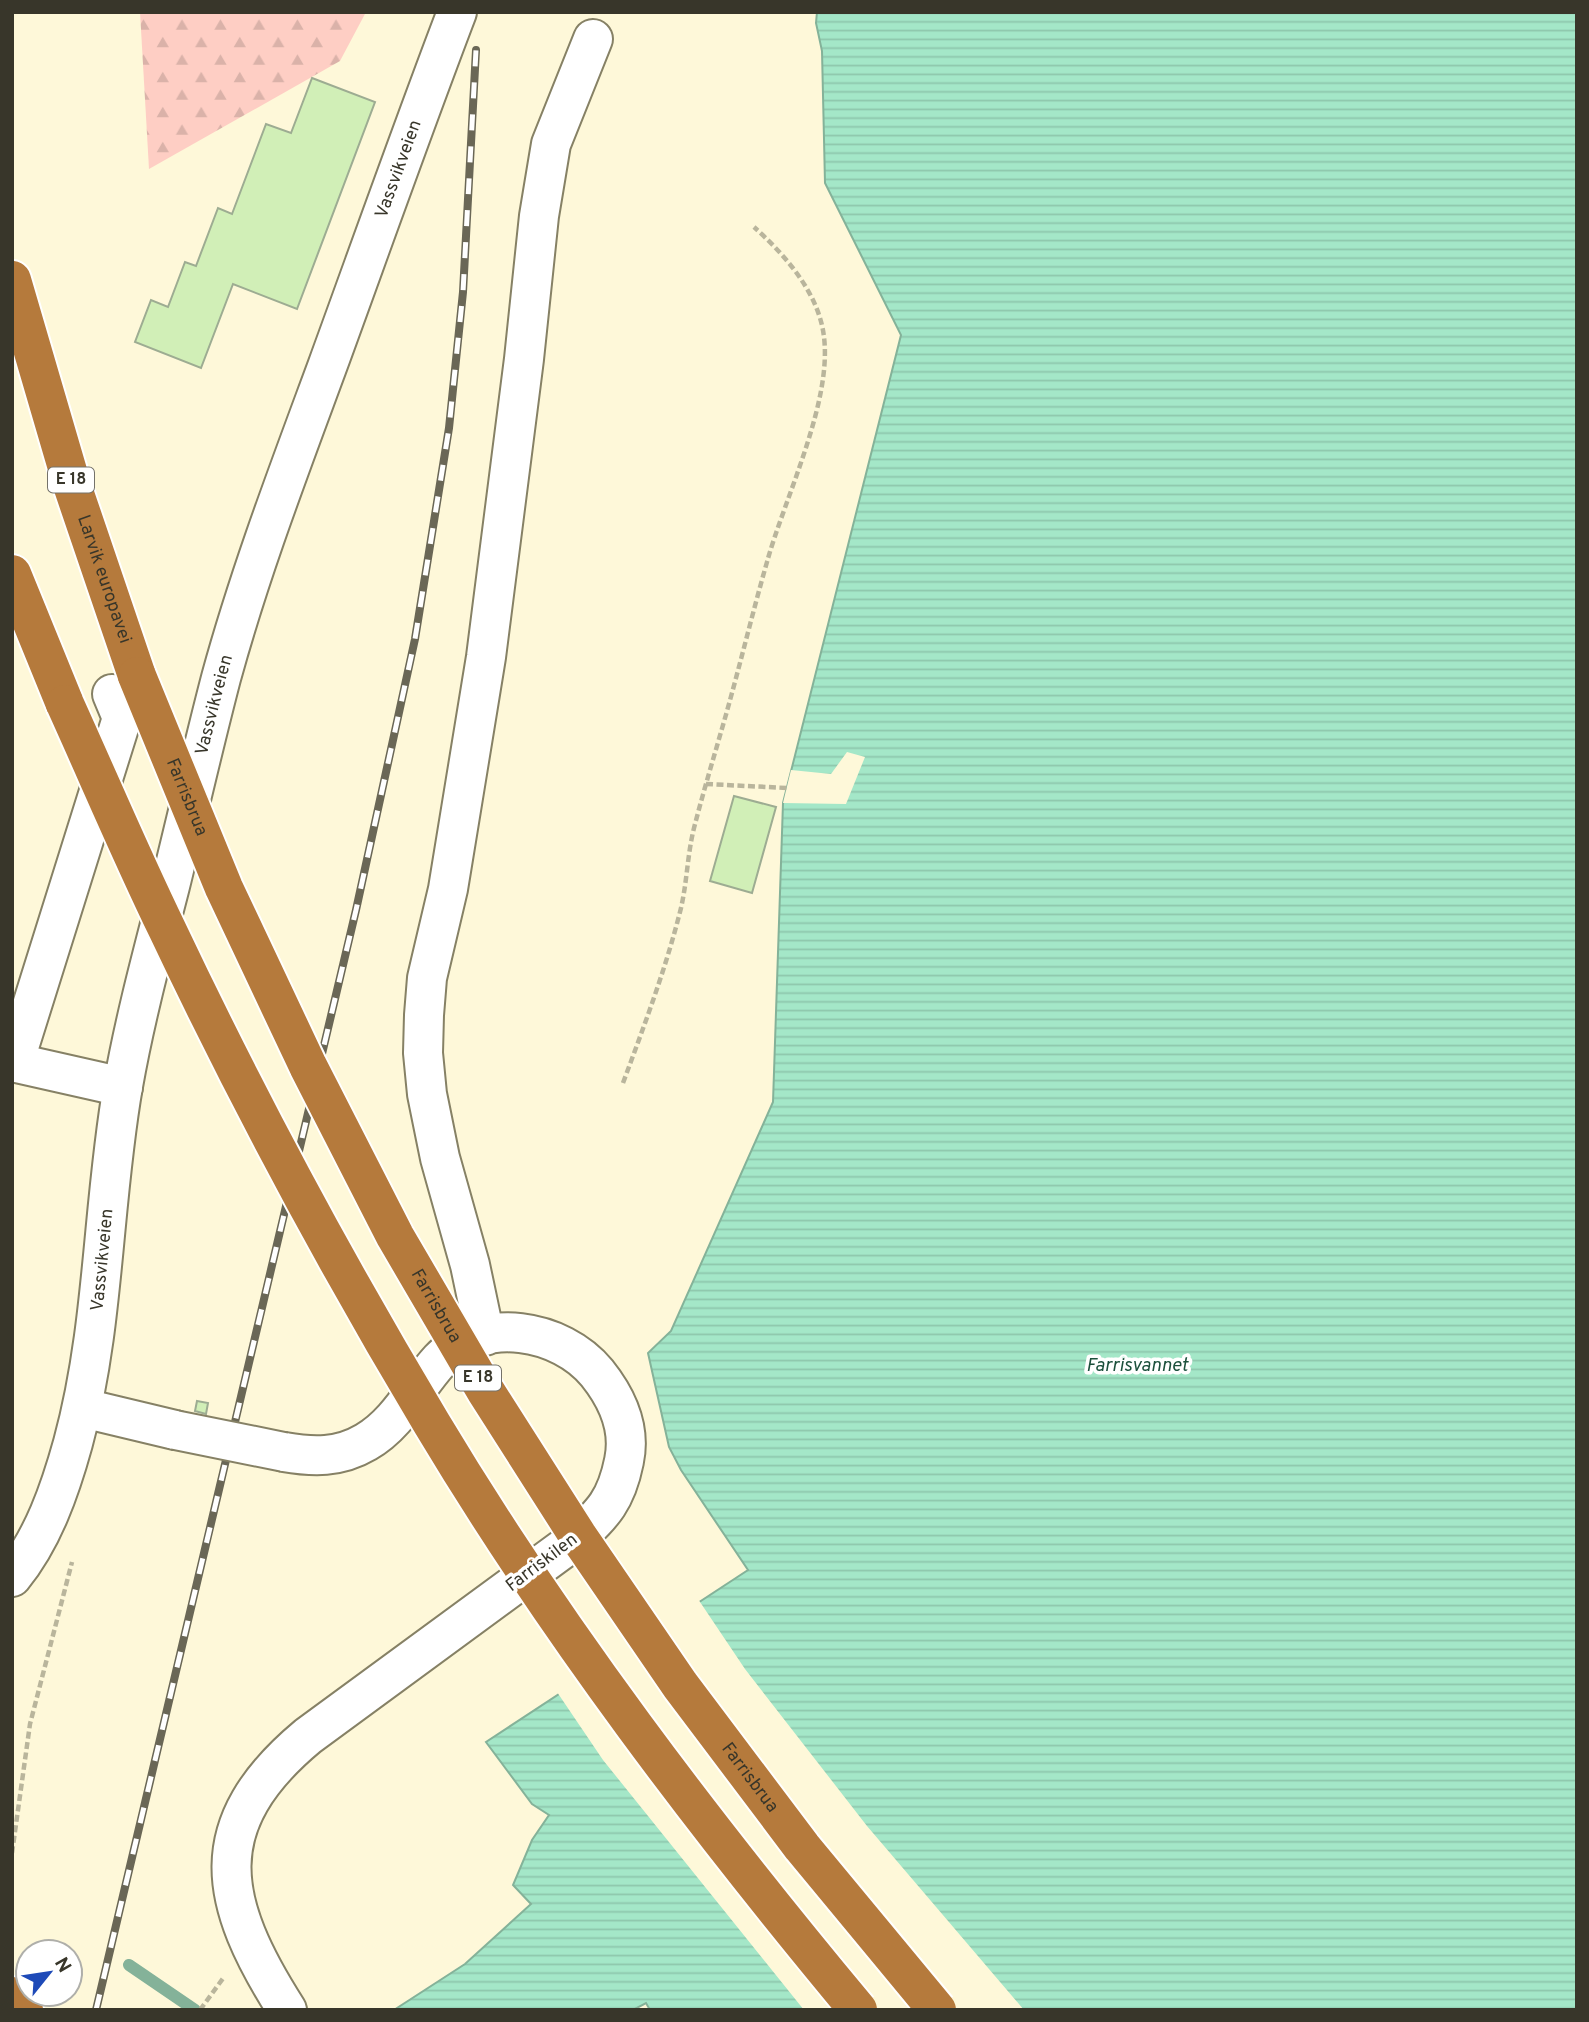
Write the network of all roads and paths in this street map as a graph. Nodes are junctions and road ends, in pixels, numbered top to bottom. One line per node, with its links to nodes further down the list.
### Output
1 (457, 12): 11 (street, Vassvikveien)
2 (593, 39): 12 (street)
3 (754, 227): 7 (path)
4 (12, 280): 6 (highway, Larvik europavei / E 18)
5 (12, 574): 22 (highway, bridge)
6 (125, 685): 9 (street); 23 (highway, Farrisbrua / E 18, bridge)
7 (706, 784): 8 (path); 10 (path)
8 (787, 788)
9 (13, 1063): 11 (street)
10 (623, 1083)
11 (123, 1087): 13 (street, Vassvikveien)
12 (485, 1336): 13 (street, Farriskilen, bridge); 19 (street, Farriskilen)
13 (83, 1408): 15 (street, Vassvikveien)
14 (74, 1554): 16 (path)
15 (12, 1577)
16 (12, 1853)
17 (210, 1994): 21 (path)
18 (12, 1996): 20 (highway)
19 (282, 2001)
20 (24, 2010)
21 (200, 2010)
22 (858, 2010)
23 (937, 2010)

